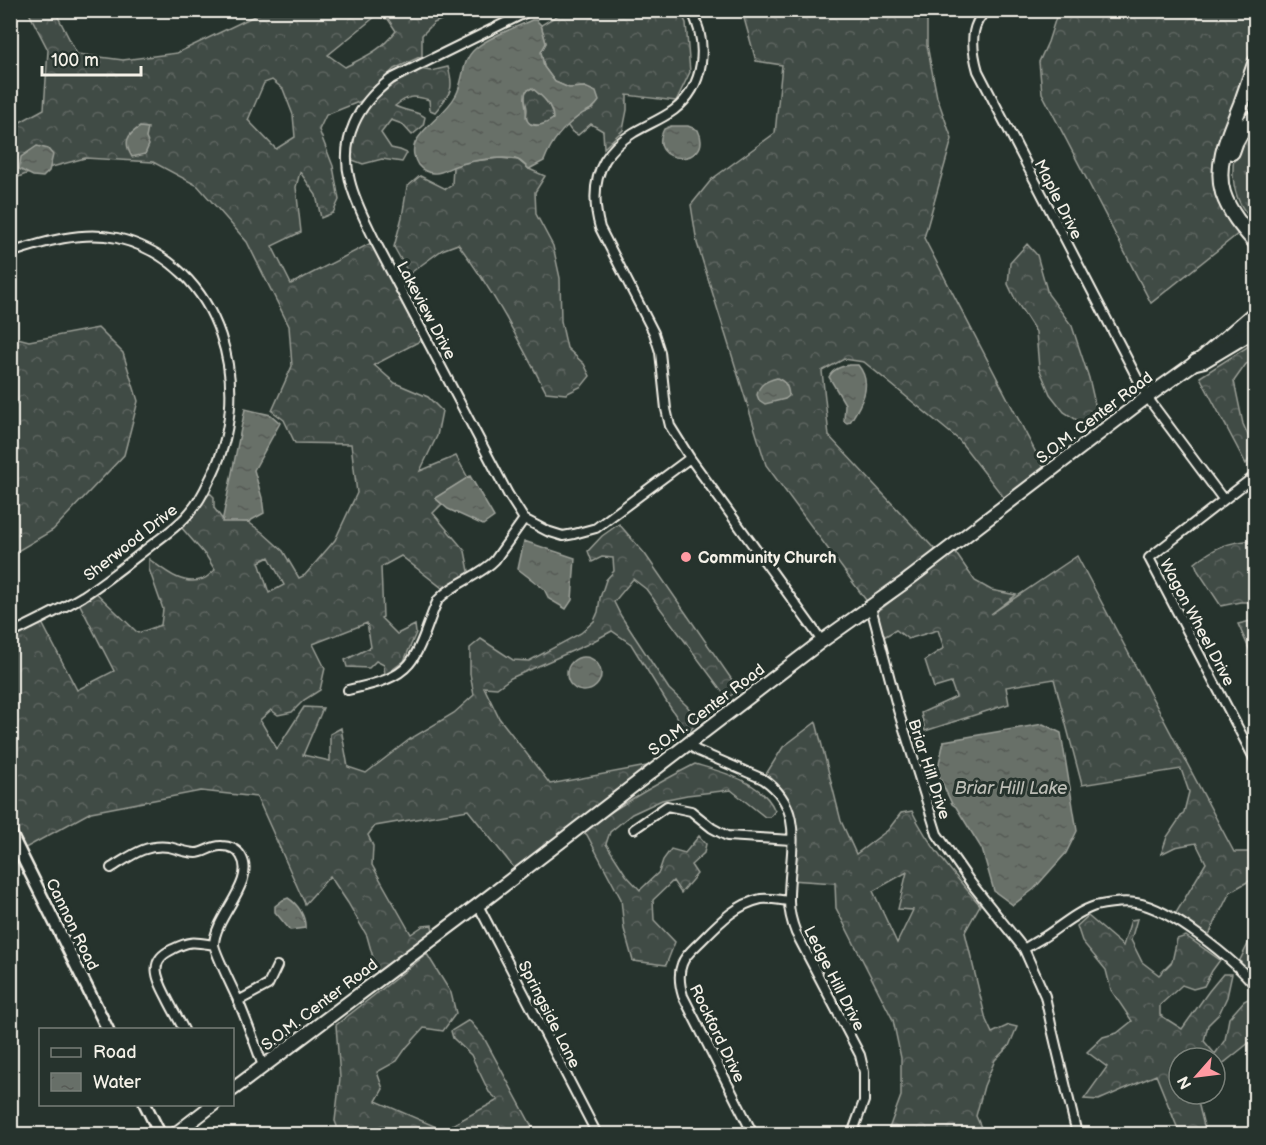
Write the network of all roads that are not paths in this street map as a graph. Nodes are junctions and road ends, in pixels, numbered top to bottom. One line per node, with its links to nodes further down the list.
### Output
1 (531, 10): 17 (street, Lakeview Drive)
2 (691, 10): 14 (street)
3 (986, 10): 13 (street, Maple Drive)
4 (1256, 61): 7 (highway)
5 (1256, 116): 6 (highway)
6 (1256, 226)
7 (1256, 243)
8 (10, 253): 19 (street, Sherwood Drive)
9 (1256, 311): 12 (main road, S.O.M. Center Road)
10 (1256, 324): 12 (main road, S.O.M. Center Road)
11 (1256, 329): 12 (highway)
12 (1199, 360): 13 (main road, S.O.M. Center Road)
13 (1147, 397): 16 (street, Maple Drive); 18 (main road, S.O.M. Center Road)
14 (690, 458): 17 (street); 20 (street)
15 (1256, 475): 16 (street)
16 (1223, 499): 23 (street, Wagon Wheel Drive)
17 (524, 519): 21 (street)
18 (871, 607): 20 (main road, S.O.M. Center Road); 31 (street, Briar Hill Drive)
19 (10, 634)
20 (822, 641): 22 (main road, S.O.M. Center Road)
21 (348, 690)
22 (687, 744): 26 (street, Ledge Hill Drive); 29 (main road, S.O.M. Center Road)
23 (1256, 762)
24 (634, 829): 26 (street)
25 (10, 832): 35 (main road, Cannon Road)
26 (792, 840): 28 (street, Ledge Hill Drive)
27 (111, 868): 30 (street)
28 (789, 901): 44 (street, Rockford Drive); 45 (street, Ledge Hill Drive)
29 (478, 905): 37 (main road, S.O.M. Center Road); 43 (street, Springside Lane)
30 (214, 945): 34 (street); 36 (street)
31 (1024, 948): 33 (street); 46 (street, Briar Hill Drive)
32 (277, 966): 34 (street)
33 (1256, 987)
34 (238, 1001): 37 (street)
35 (108, 1028)
36 (183, 1028)
37 (263, 1066): 38 (main road, S.O.M. Center Road)
38 (234, 1088)
39 (146, 1106): 41 (main road)
40 (211, 1106): 42 (main road)
41 (160, 1134)
42 (175, 1134)
43 (597, 1134)
44 (753, 1134)
45 (852, 1134)
46 (1077, 1134)

